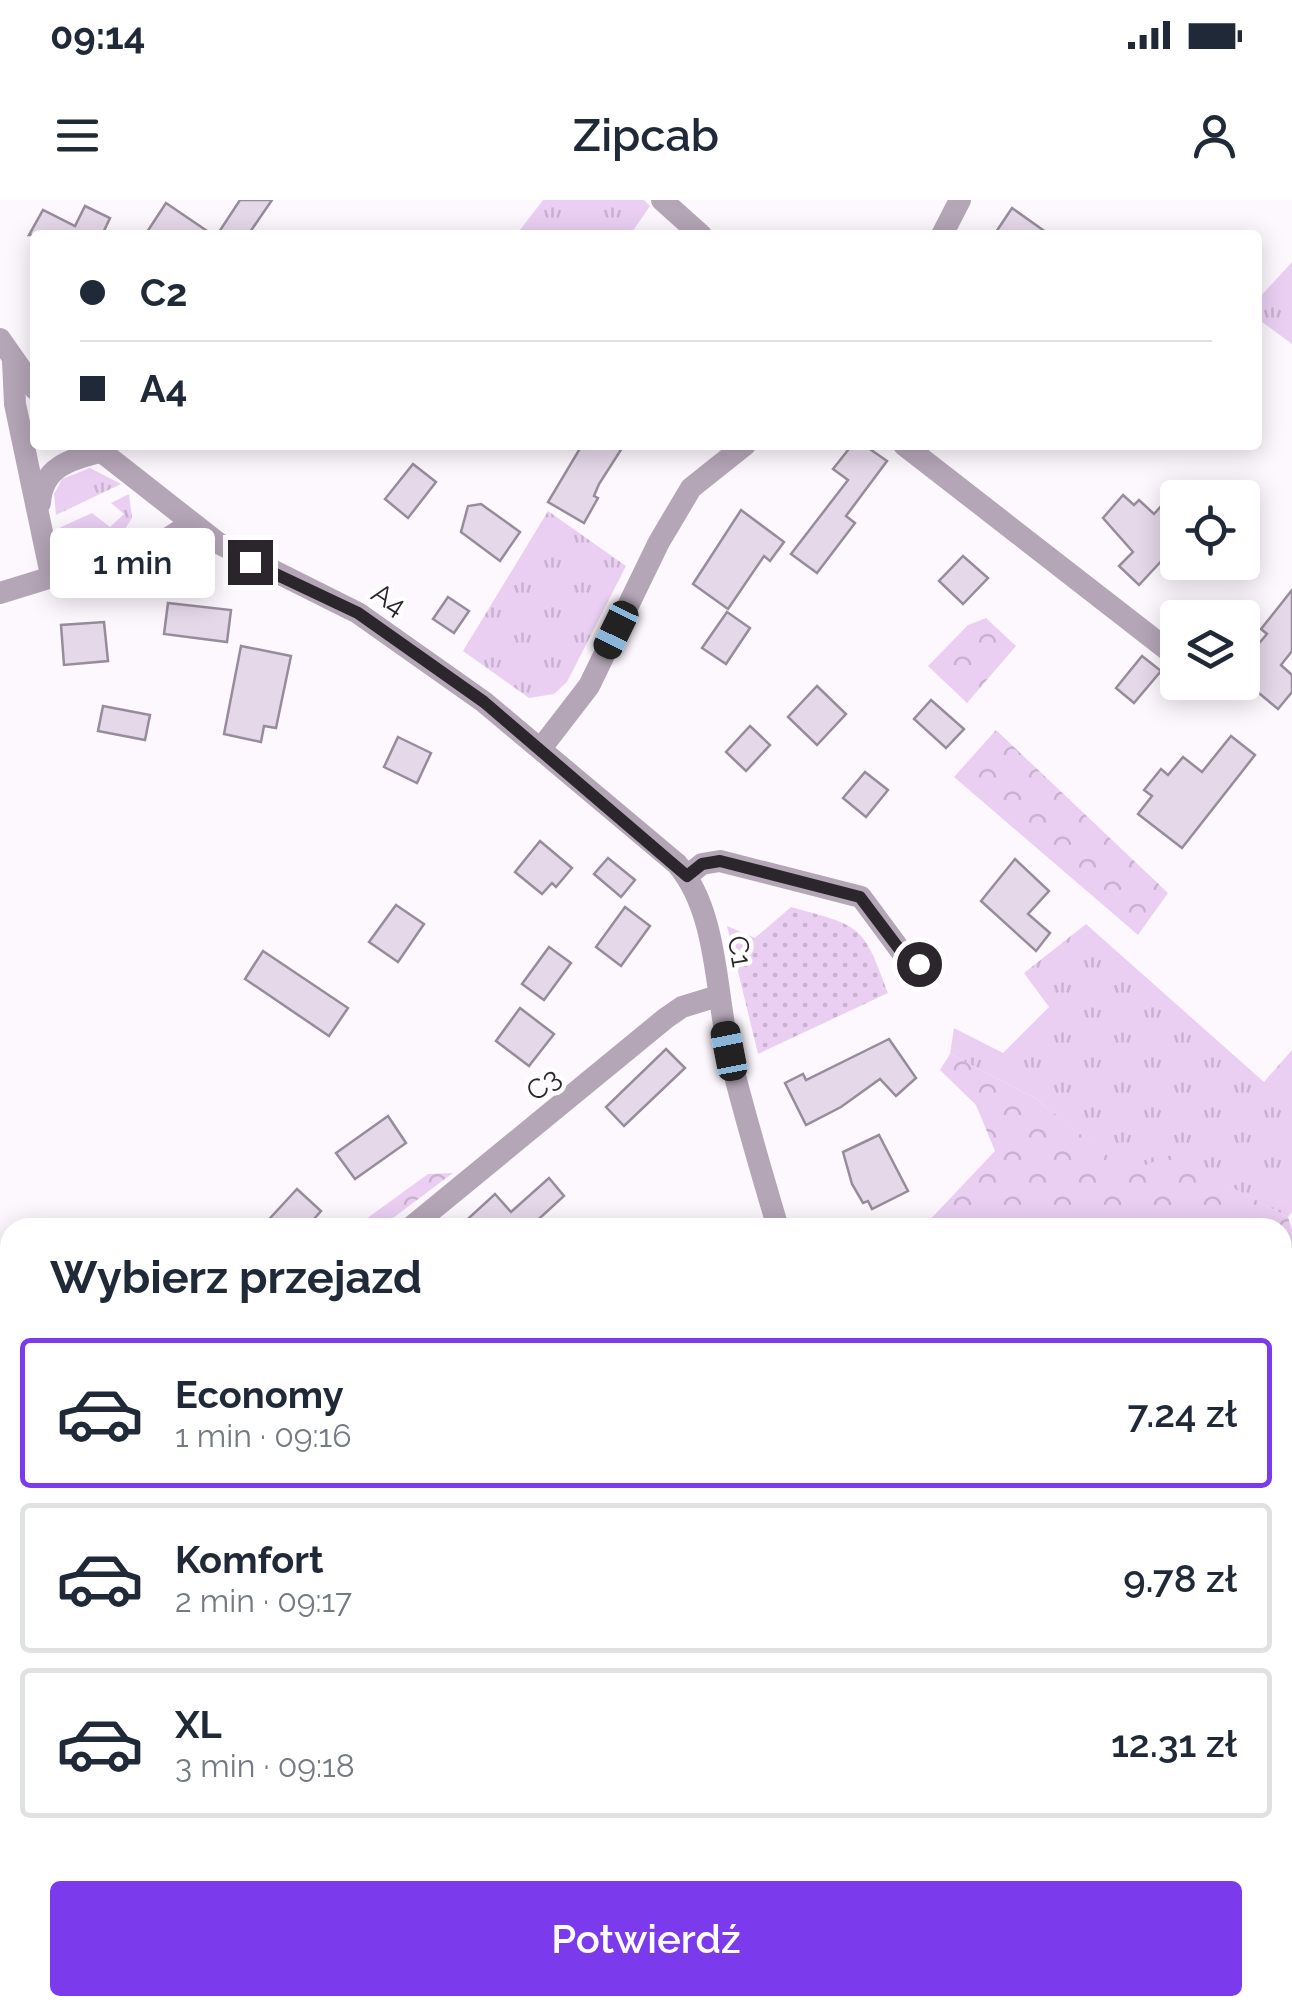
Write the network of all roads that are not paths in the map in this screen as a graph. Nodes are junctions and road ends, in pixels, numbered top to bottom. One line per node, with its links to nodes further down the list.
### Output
1 (662, 200): 3 (street)
2 (960, 200): 4 (street)
3 (695, 230)
4 (945, 230)
5 (0, 339): 6 (street)
6 (13, 362): 7 (street); 12 (street)
7 (30, 383)
8 (93, 450): 12 (street)
9 (99, 450): 13 (street, A4)
10 (739, 450): 17 (street)
11 (910, 450): 16 (street)
12 (40, 512): 14 (street)
13 (190, 524): 14 (street); 17 (street, A4)
14 (51, 574): 15 (street)
15 (0, 593)
16 (1160, 644)
17 (542, 747): 18 (street, C1)
18 (687, 876): 19 (street); 20 (street, C1)
19 (924, 961)
20 (718, 996): 21 (street, C3); 22 (street, C1)
21 (422, 1218)
22 (775, 1218)

